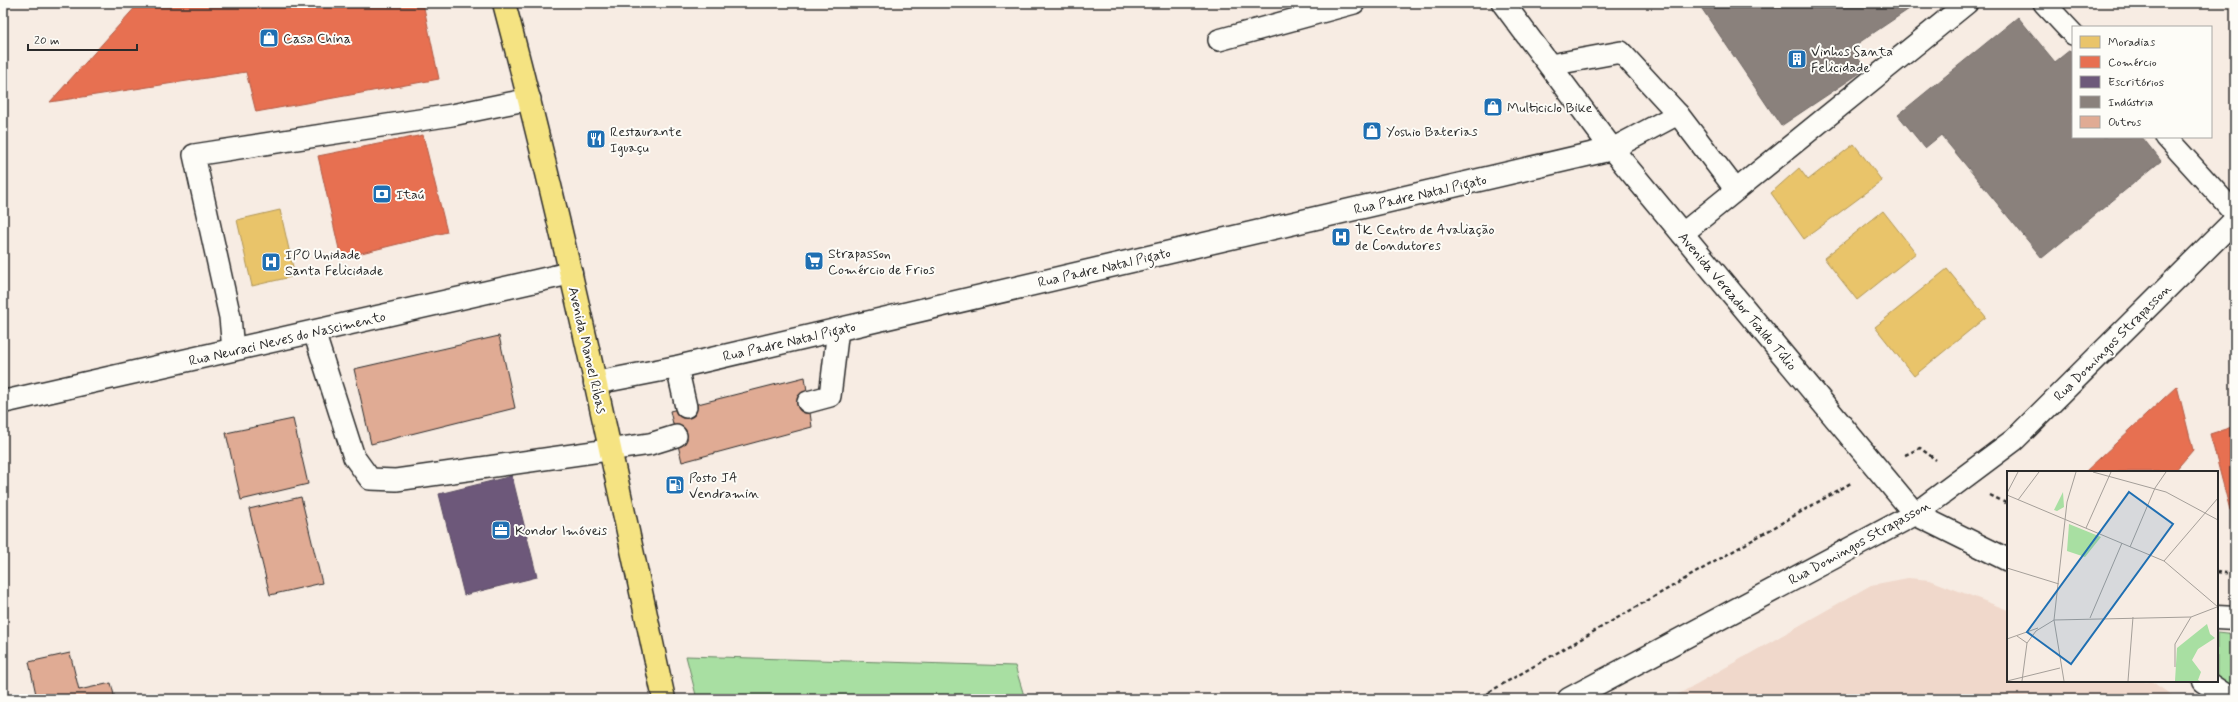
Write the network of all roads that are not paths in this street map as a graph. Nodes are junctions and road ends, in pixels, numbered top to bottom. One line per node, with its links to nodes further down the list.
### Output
1 (504, 3): 9 (main road, Avenida Manoel Ribas)
2 (1354, 3): 7 (lane)
3 (1503, 3): 8 (street, Avenida Vereador Toaldo Túlio)
4 (1967, 3): 13 (lane)
5 (2044, 3): 6 (lane)
6 (2072, 33)
7 (1219, 40)
8 (1550, 65): 10 (lane); 12 (street, Avenida Vereador Toaldo Túlio)
9 (530, 99): 17 (main road, Avenida Manoel Ribas); 20 (lane)
10 (1678, 114): 12 (lane); 13 (lane)
11 (2167, 138): 14 (lane)
12 (1612, 149): 16 (street, Avenida Vereador Toaldo Túlio); 18 (street, Rua Padre Natal Pigato)
13 (1736, 190): 16 (lane)
14 (2235, 213)
15 (2235, 220): 28 (street, Rua Domingos Strapasson)
16 (1682, 234): 28 (street, Avenida Vereador Toaldo Túlio)
17 (571, 273): 19 (street, Rua Neuraci Neves do Nascimento); 22 (main road, Avenida Manoel Ribas)
18 (838, 329): 21 (street, Rua Padre Natal Pigato); 24 (lane)
19 (314, 332): 20 (street, Rua Neuraci Neves do Nascimento); 27 (lane)
20 (233, 350): 23 (street, Rua Neuraci Neves do Nascimento)
21 (677, 367): 22 (street, Rua Padre Natal Pigato); 25 (lane)
22 (595, 383): 27 (main road, Avenida Manoel Ribas)
23 (3, 402)
24 (808, 402)
25 (686, 407)
26 (676, 436): 27 (lane)
27 (610, 448): 33 (main road, Avenida Manoel Ribas)
28 (1916, 514): 29 (street, Avenida Vereador Toaldo Túlio); 34 (street, Rua Domingos Strapasson)
29 (2007, 560)
30 (2218, 617): 31 (street)
31 (2235, 618)
32 (2206, 682): 35 (street)
33 (664, 699)
34 (1569, 699)
35 (2231, 699)

